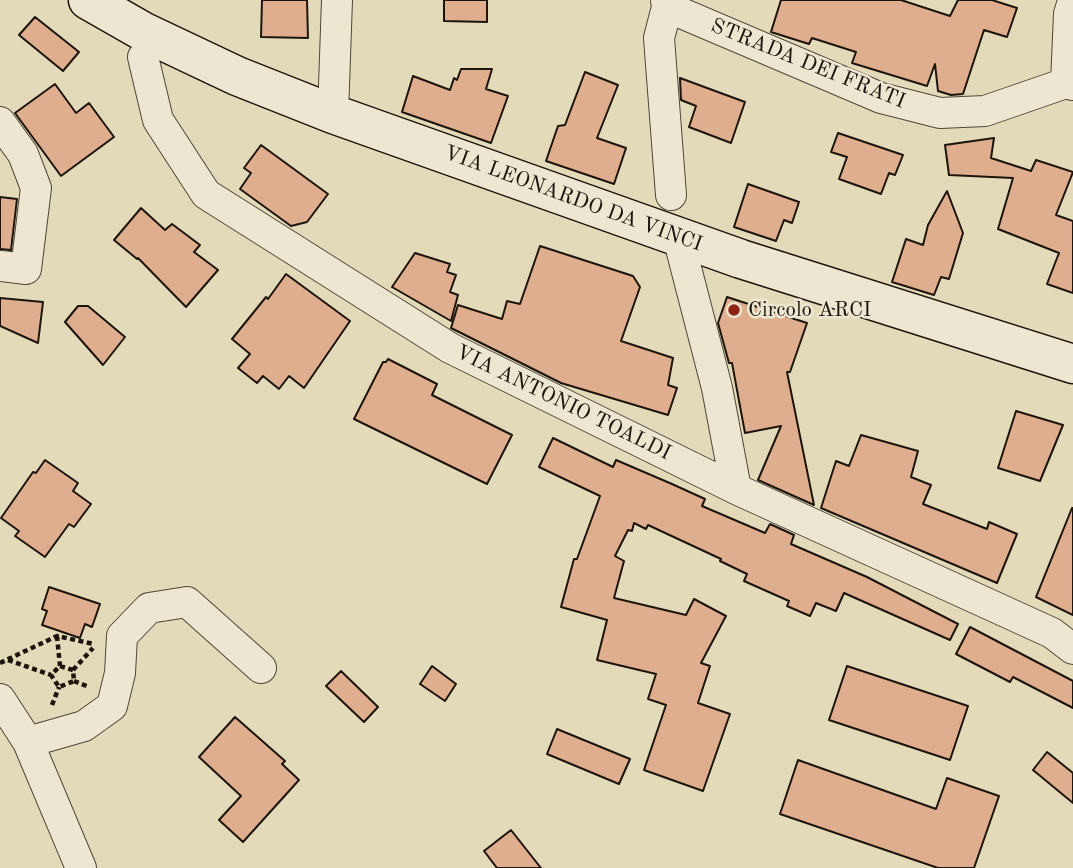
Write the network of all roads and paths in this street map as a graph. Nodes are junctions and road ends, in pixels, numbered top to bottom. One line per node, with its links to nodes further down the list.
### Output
1 (88, 0): 7 (street, VIA LEONARDO DA VINCI)
2 (337, 0): 7 (street)
3 (1073, 1): 6 (street)
4 (666, 4): 6 (street, STRADA DEI FRATI); 9 (street)
5 (143, 57): 13 (street, VIA ANTONIO TOALDI)
6 (1070, 84)
7 (333, 114): 10 (street, VIA LEONARDO DA VINCI)
8 (0, 122): 11 (street)
9 (671, 195)
10 (678, 237): 12 (street, VIA LEONARDO DA VINCI); 13 (street)
11 (0, 266)
12 (1073, 364)
13 (736, 489): 16 (street, VIA ANTONIO TOALDI)
14 (57, 636): 15 (path); 18 (path); 20 (path)
15 (96, 644): 17 (path); 22 (path)
16 (1073, 649)
17 (101, 652)
18 (7, 660): 19 (path); 23 (path)
19 (0, 663)
20 (60, 666): 22 (path); 23 (path)
21 (261, 668): 25 (street)
22 (74, 670): 23 (path)
23 (51, 675)
24 (0, 699): 25 (street)
25 (28, 742): 26 (street)
26 (81, 868)

